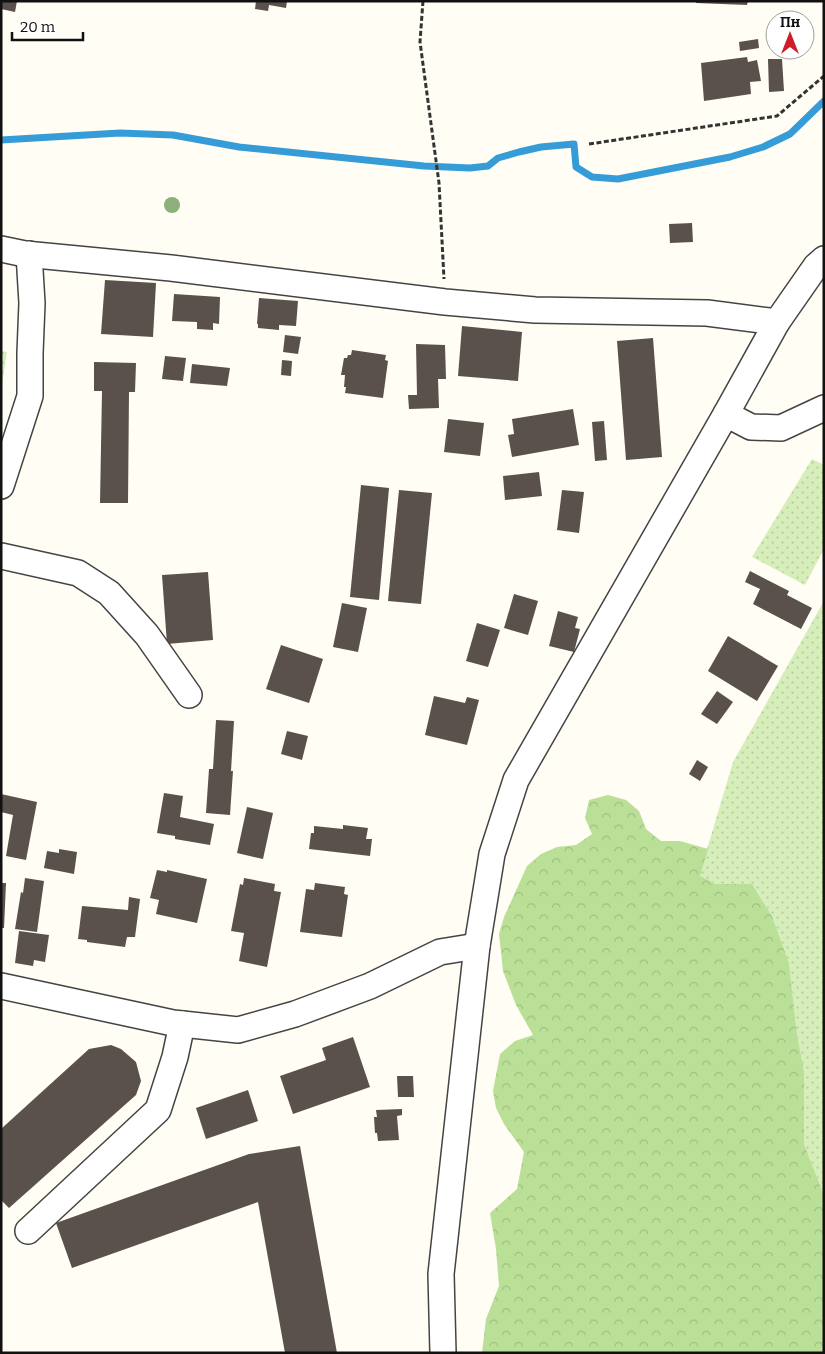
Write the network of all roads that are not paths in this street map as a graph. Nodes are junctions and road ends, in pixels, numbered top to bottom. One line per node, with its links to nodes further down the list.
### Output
1 (1, 249): 2 (street)
2 (29, 254): 4 (street); 7 (street)
3 (824, 259): 4 (street)
4 (777, 322): 6 (street)
5 (824, 408): 6 (street)
6 (726, 414): 10 (street)
7 (1, 486)
8 (1, 556): 9 (street)
9 (189, 695)
10 (477, 946): 12 (street); 14 (street)
11 (1, 986): 12 (street)
12 (182, 1024): 13 (street)
13 (28, 1231)
14 (443, 1353)

